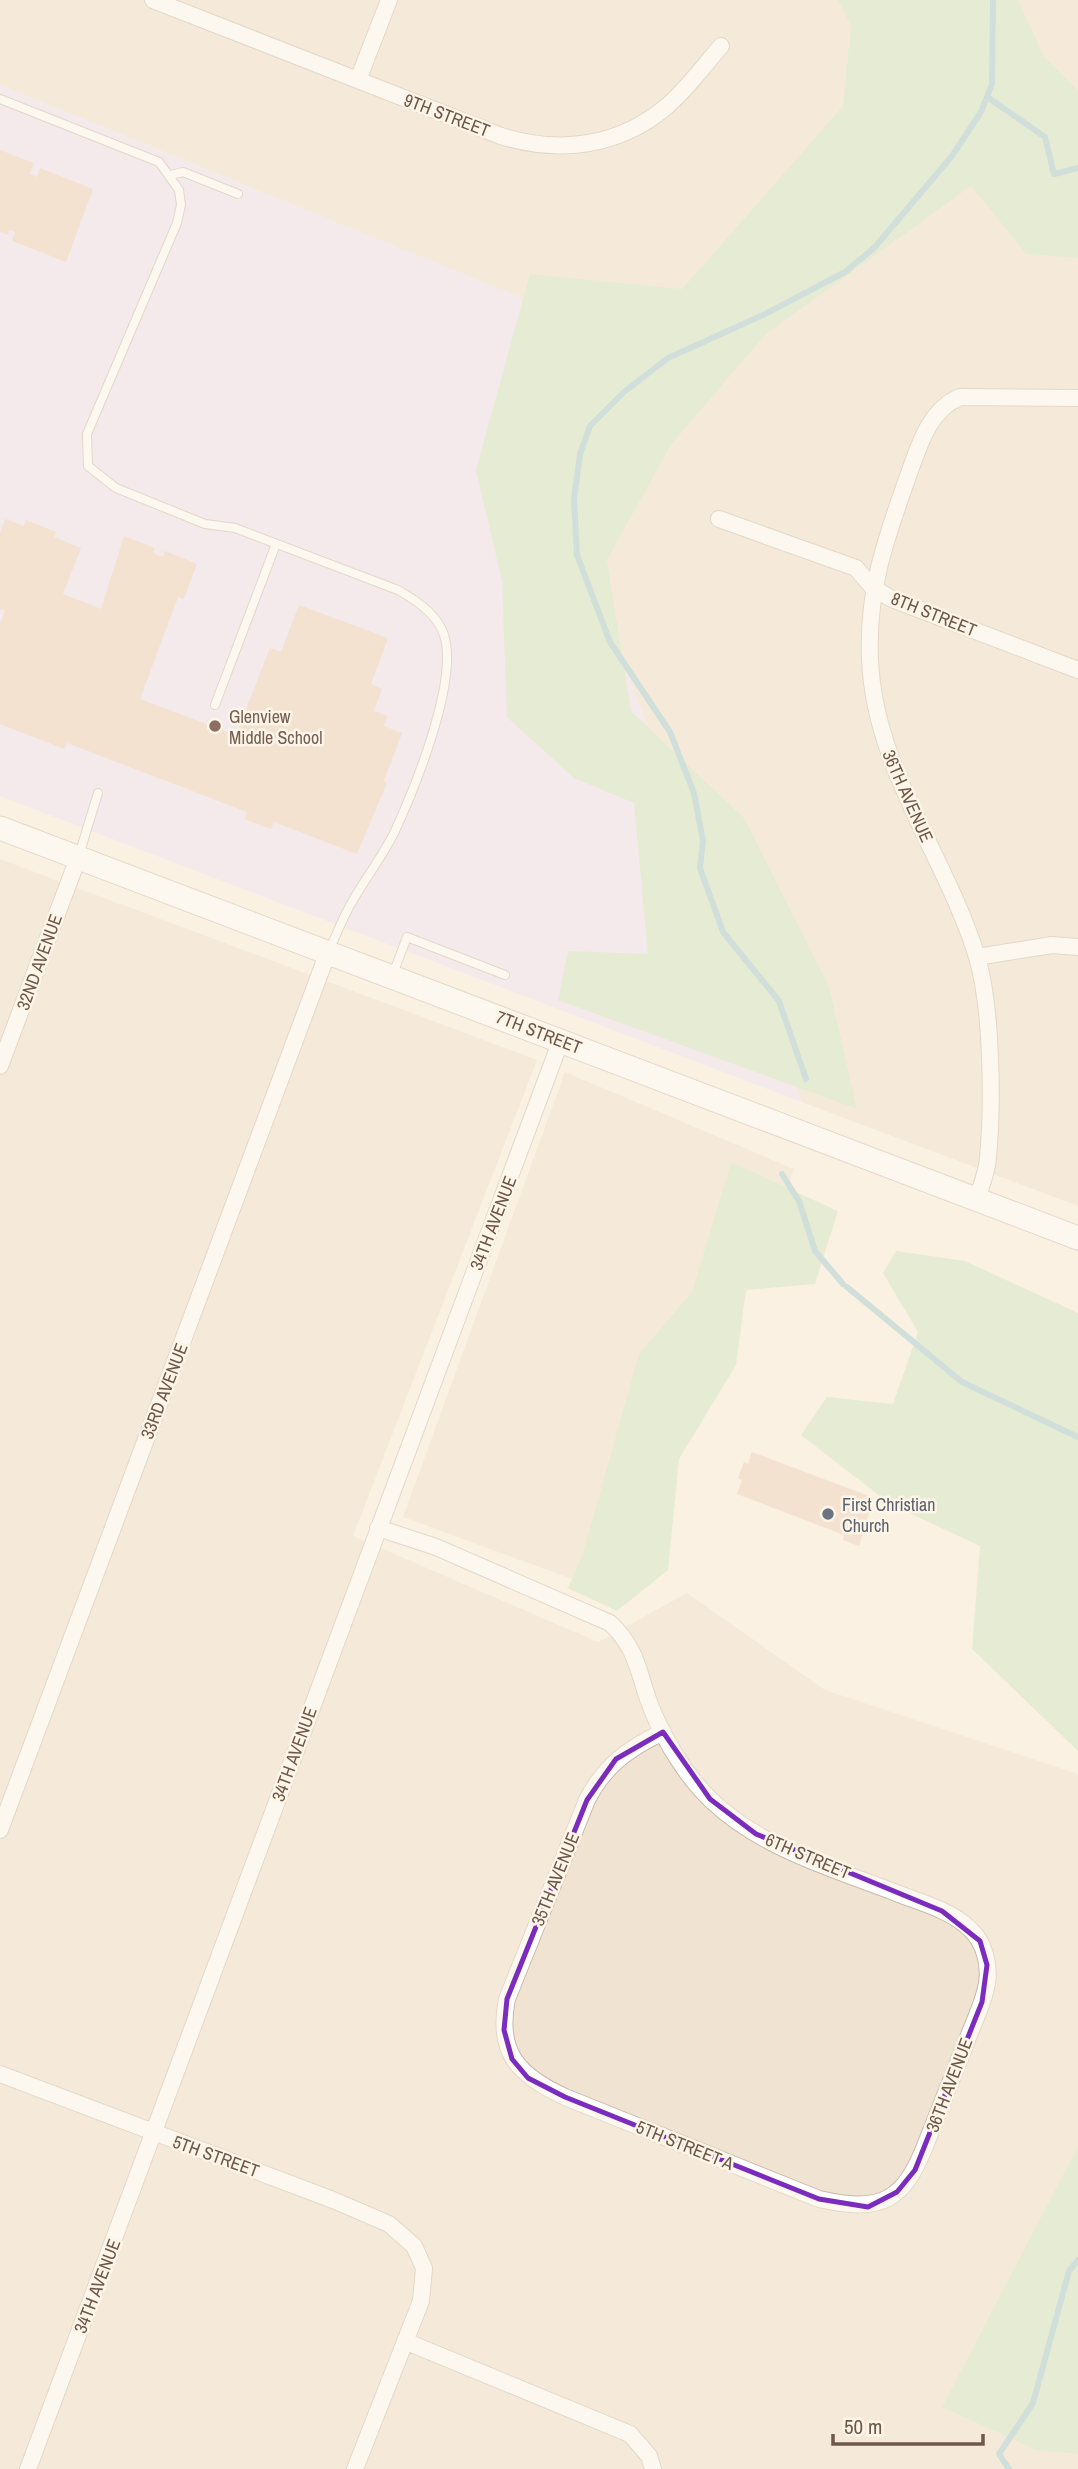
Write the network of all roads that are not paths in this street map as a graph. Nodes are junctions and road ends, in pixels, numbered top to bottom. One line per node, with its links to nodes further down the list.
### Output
1 (153, 0): 4 (street, 9TH STREET)
2 (389, 0): 4 (street)
3 (720, 46): 4 (street, 9TH STREET)
4 (358, 80)
5 (0, 99): 6 (lane)
6 (171, 175): 7 (lane); 10 (lane)
7 (238, 194)
8 (1078, 398): 11 (street, 36TH AVENUE)
9 (719, 519): 11 (street, 8TH STREET)
10 (276, 544): 13 (lane); 18 (lane)
11 (873, 588): 12 (street, 8TH STREET); 19 (street, 36TH AVENUE)
12 (1078, 670)
13 (215, 705)
14 (98, 793): 16 (lane)
15 (0, 828): 16 (main road, 7TH STREET)
16 (78, 858): 18 (main road, 7TH STREET); 23 (street, 32ND AVENUE)
17 (1078, 947): 19 (street)
18 (328, 953): 21 (main road, 7TH STREET); 28 (street, 33RD AVENUE)
19 (977, 957): 24 (street, 36TH AVENUE)
20 (505, 975): 21 (lane)
21 (392, 976): 22 (main road, 7TH STREET)
22 (561, 1040): 24 (main road, 7TH STREET); 26 (street, 34TH AVENUE)
23 (0, 1066)
24 (976, 1199): 25 (main road, 7TH STREET)
25 (1078, 1238)
26 (378, 1528): 27 (street, 6TH STREET); 32 (street, 34TH AVENUE)
27 (663, 1732): 29 (street, 6TH STREET); 30 (street, 35TH AVENUE)
28 (0, 1830)
29 (979, 1941): 33 (street, 36TH AVENUE)
30 (512, 2059): 33 (street, 5TH STREET A)
31 (0, 2074): 32 (street, 5TH STREET)
32 (154, 2133): 34 (street, 5TH STREET); 36 (street, 34TH AVENUE)
33 (869, 2207)
34 (407, 2342): 35 (street); 37 (street)
35 (651, 2462)
36 (28, 2469)
37 (355, 2469)

